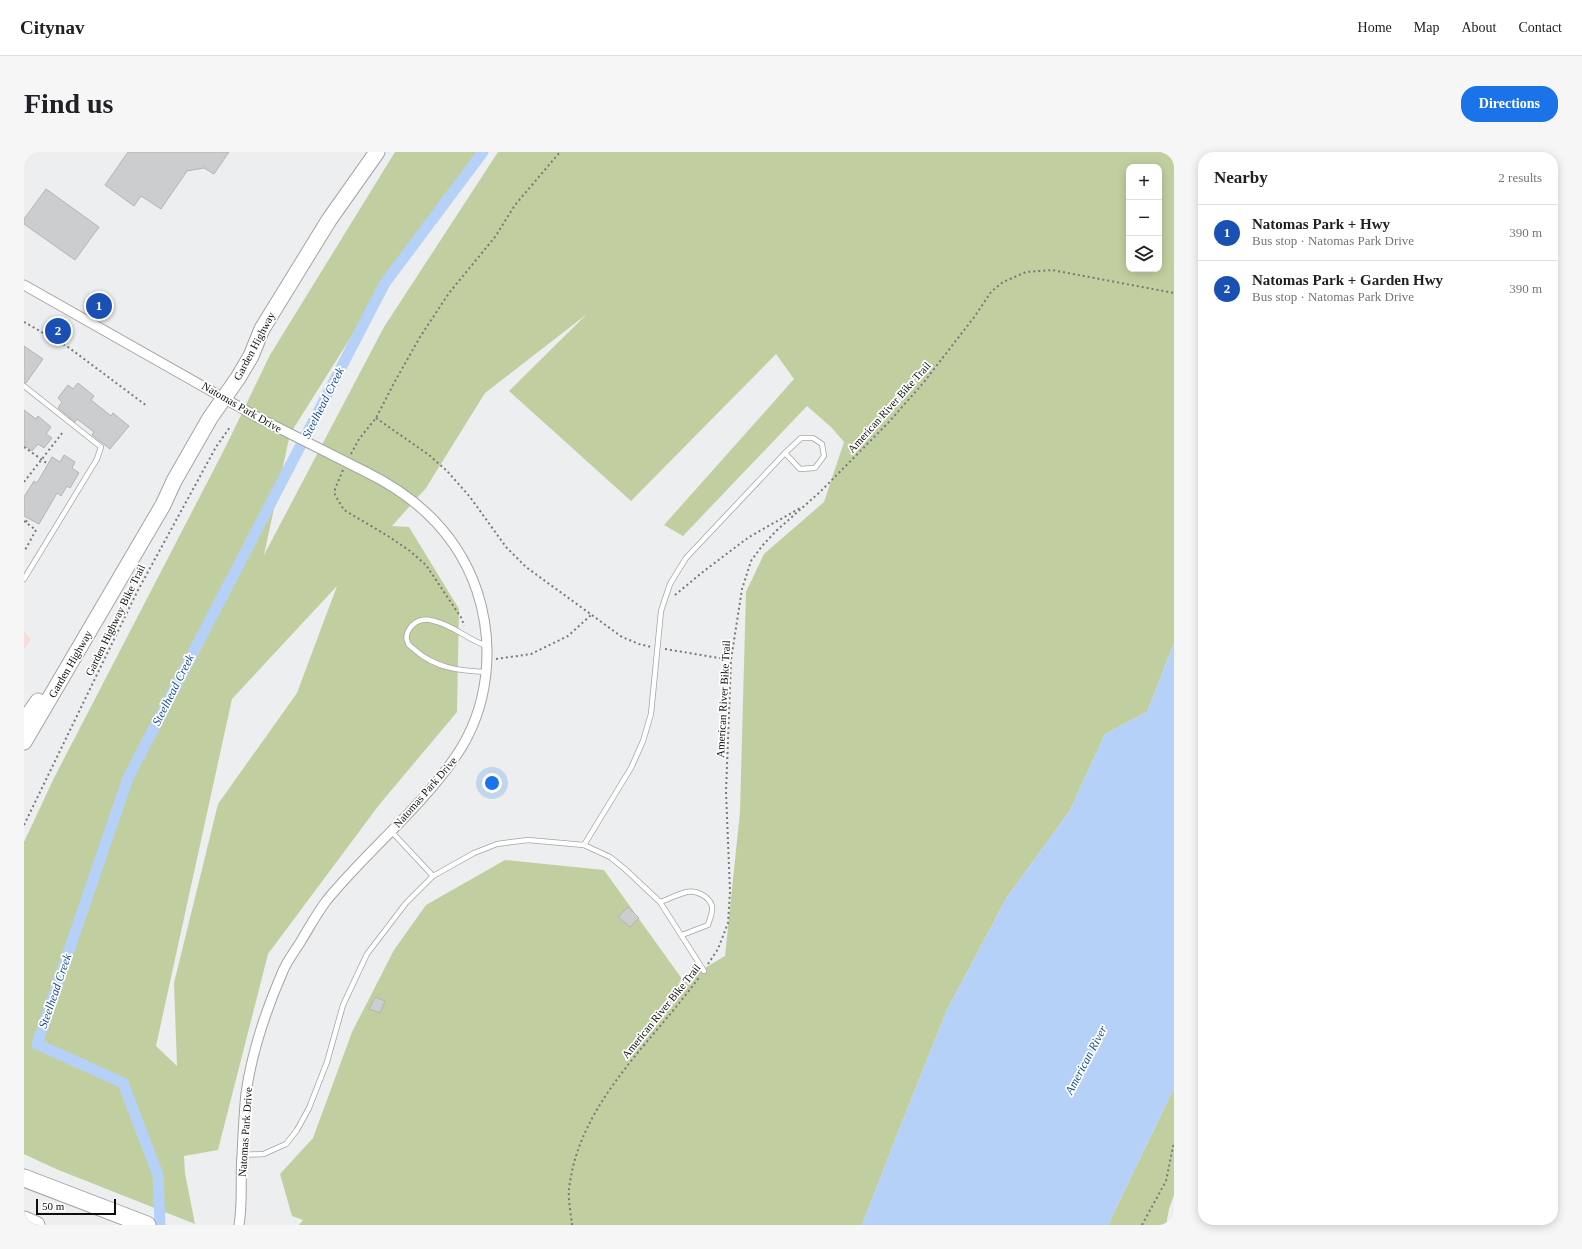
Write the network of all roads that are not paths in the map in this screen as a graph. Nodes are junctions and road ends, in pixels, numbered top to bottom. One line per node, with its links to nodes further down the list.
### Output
1 (377, 152): 4 (main road, Garden Highway)
2 (24, 285): 4 (street, Natomas Park Drive)
3 (24, 386): 6 (lane)
4 (224, 397): 7 (main road, Garden Highway); 8 (street, Natomas Park Drive, bridge)
5 (785, 453): 5 (lane); 13 (lane)
6 (24, 579)
7 (115, 586): 10 (main road, Garden Highway); 11 (main road, Garden Highway)
8 (486, 646): 9 (street, Natomas Park Drive); 9 (lane)
9 (487, 672): 12 (street, Natomas Park Drive)
10 (24, 721)
11 (24, 742)
12 (391, 830): 14 (lane); 18 (street, Natomas Park Drive)
13 (584, 845): 14 (lane); 15 (lane)
14 (433, 876): 18 (lane)
15 (660, 902): 16 (lane); 16 (lane)
16 (682, 935): 17 (lane)
17 (704, 971)
18 (242, 1155): 25 (street, Natomas Park Drive)
19 (24, 1174): 21 (highway)
20 (24, 1178): 21 (highway)
21 (52, 1189): 24 (highway)
22 (24, 1220): 23 (highway)
23 (36, 1225)
24 (147, 1225)
25 (239, 1225)

